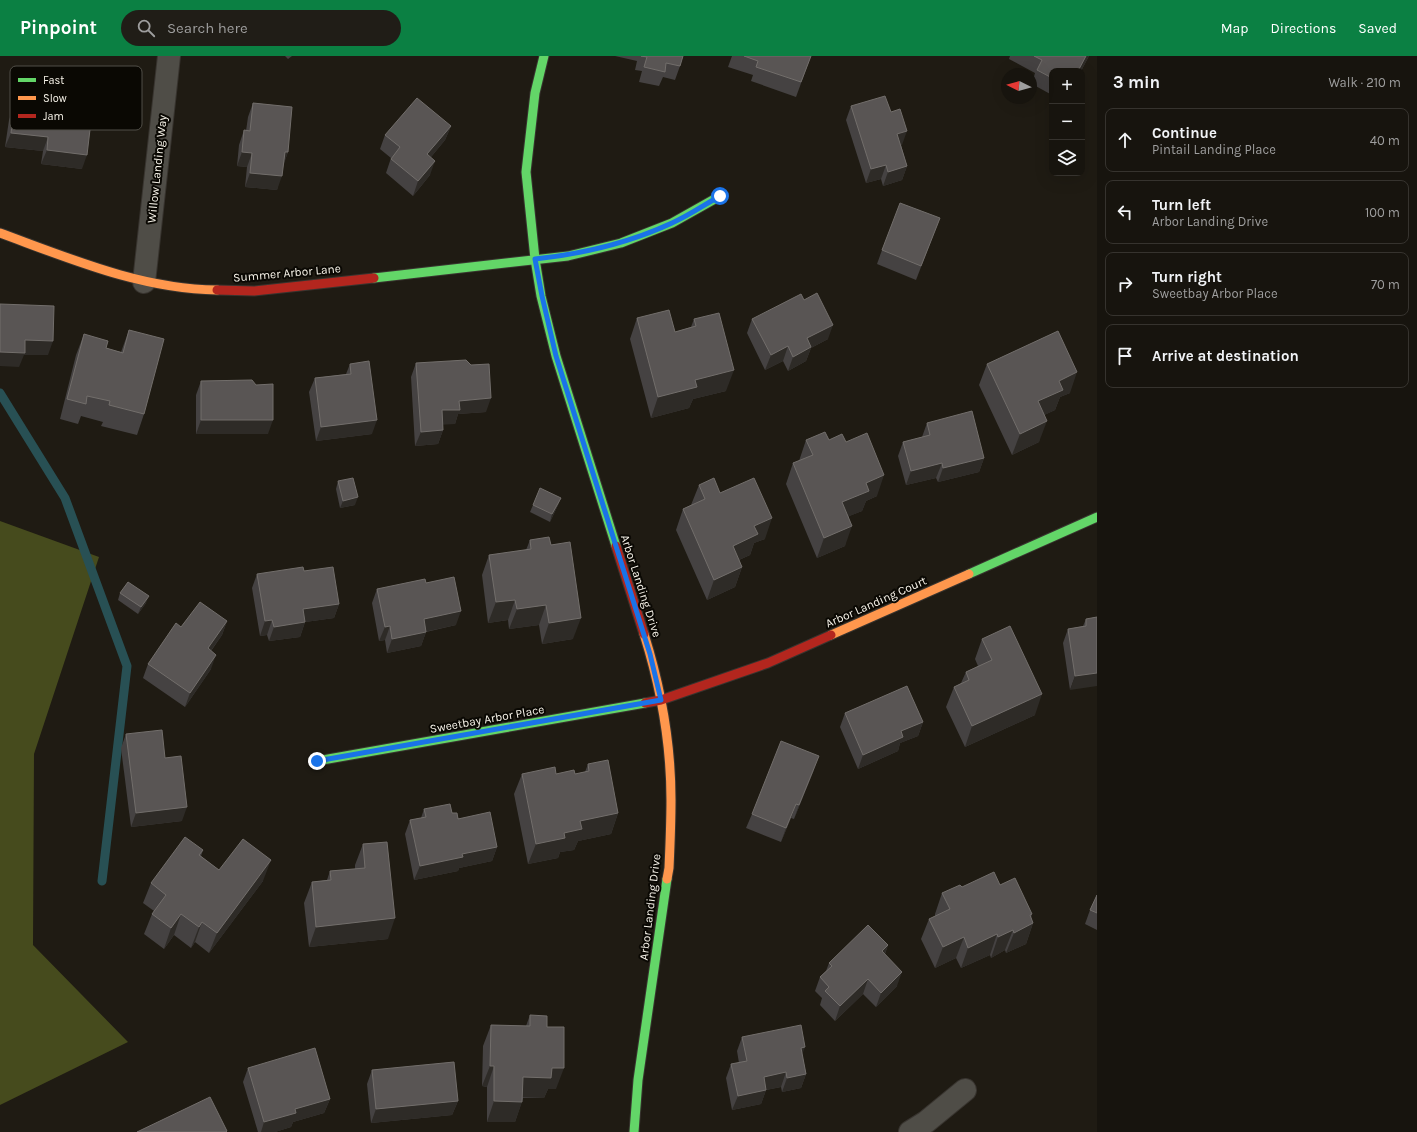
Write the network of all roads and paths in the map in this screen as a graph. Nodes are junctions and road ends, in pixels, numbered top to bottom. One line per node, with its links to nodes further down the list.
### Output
1 (169, 56): 6 (street, Willow Landing Way)
2 (544, 56): 5 (street, Arbor Landing Drive)
3 (720, 196): 5 (street, Summer Arbor Lane)
4 (0, 232): 6 (street, Summer Arbor Lane)
5 (535, 259): 6 (street, Summer Arbor Lane); 8 (street, Arbor Landing Drive)
6 (144, 282)
7 (1097, 517): 8 (street, Arbor Landing Court)
8 (661, 700): 9 (street, Sweetbay Arbor Place); 11 (street, Arbor Landing Drive)
9 (317, 761)
10 (965, 1090): 12 (street)
11 (634, 1132)
12 (910, 1132)

